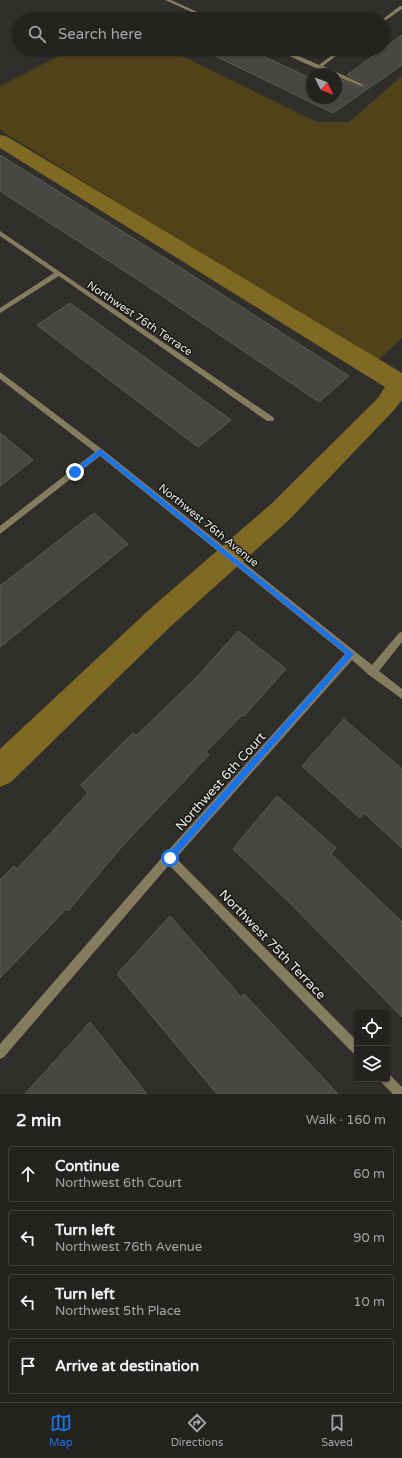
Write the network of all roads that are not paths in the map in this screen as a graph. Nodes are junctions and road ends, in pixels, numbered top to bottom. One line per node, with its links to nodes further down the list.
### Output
1 (168, 0): 3 (street)
2 (402, 7): 4 (street)
3 (195, 12)
4 (390, 16)
5 (295, 56): 7 (street)
6 (334, 56): 7 (street)
7 (319, 67)
8 (342, 77): 9 (street)
9 (362, 85)
10 (0, 233): 11 (street, Northwest 76th Terrace)
11 (58, 274): 12 (street); 14 (street, Northwest 76th Terrace)
12 (0, 311)
13 (0, 375): 15 (street, Northwest 76th Avenue)
14 (270, 419)
15 (100, 452): 16 (street); 18 (street, Northwest 76th Avenue)
16 (0, 531)
17 (402, 636): 19 (street)
18 (351, 654): 19 (street, Northwest 76th Avenue); 21 (street, Northwest 6th Court)
19 (372, 672): 20 (street, Northwest 76th Avenue)
20 (402, 695)
21 (170, 858): 22 (street, Northwest 75th Terrace); 23 (street, Northwest 6th Court)
22 (354, 1046)
23 (0, 1053)
24 (389, 1082): 25 (street)
25 (401, 1094)

